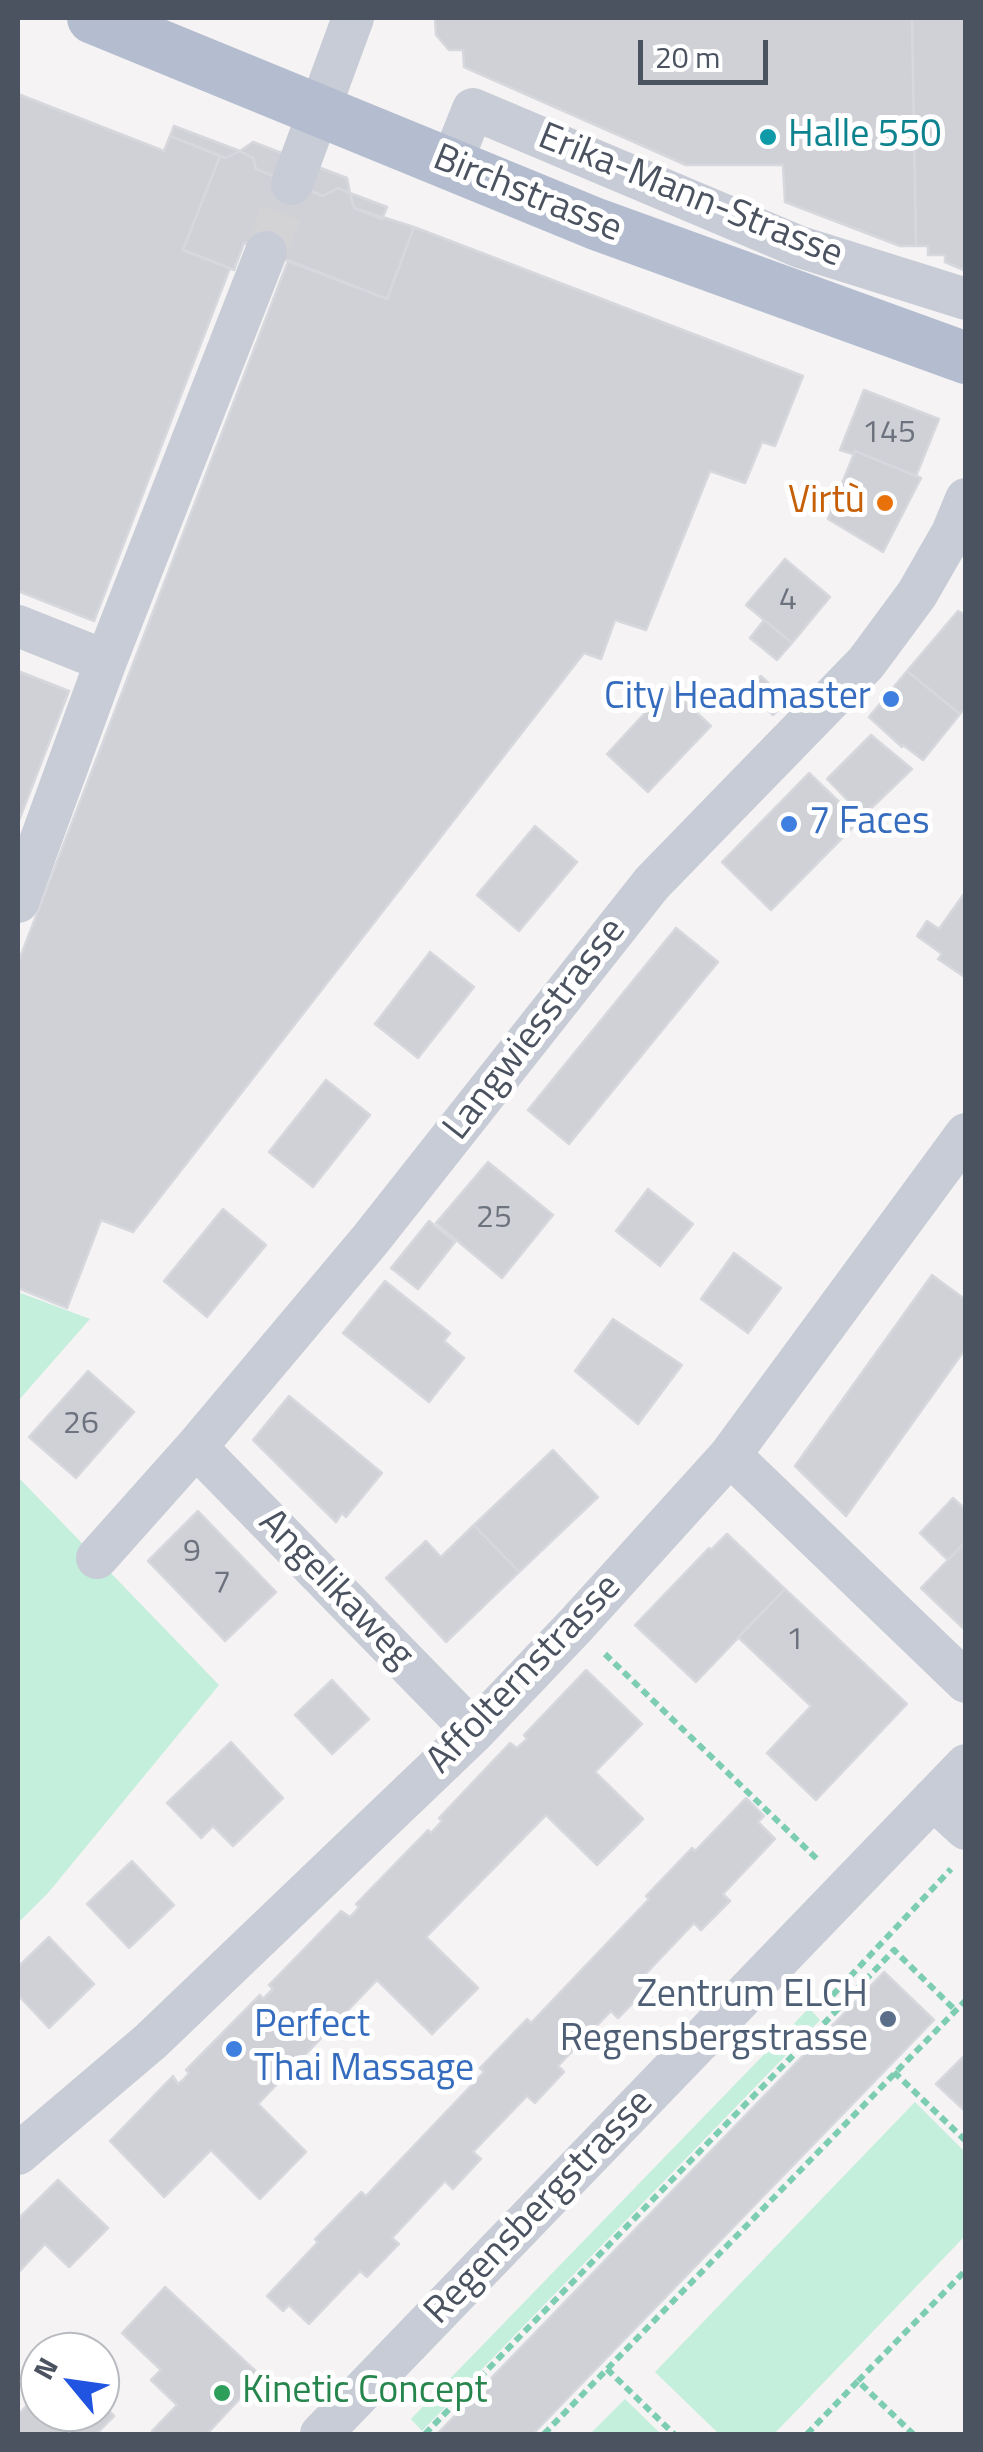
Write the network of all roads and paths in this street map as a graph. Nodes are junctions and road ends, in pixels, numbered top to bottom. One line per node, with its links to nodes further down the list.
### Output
1 (93, 18): 3 (main road, Birchstrasse)
2 (353, 18): 3 (street)
3 (320, 109): 4 (main road, Birchstrasse); 5 (street)
4 (450, 164): 7 (street, Erika-Mann-Strasse); 8 (main road, Birchstrasse)
5 (292, 184)
6 (266, 252): 11 (street)
7 (966, 299)
8 (966, 358)
9 (966, 499): 14 (street, Langwiesstrasse)
10 (18, 626): 11 (street)
11 (106, 661): 12 (street)
12 (18, 902)
13 (966, 1134): 15 (street, Affolternstrasse)
14 (196, 1447): 16 (street, Langwiesstrasse); 19 (street, Angelikaweg)
15 (730, 1455): 18 (street); 19 (street, Affolternstrasse)
16 (97, 1558)
17 (596, 1644): 23 (path)
18 (966, 1682)
19 (474, 1732): 30 (street, Affolternstrasse)
20 (966, 1765): 21 (street, Regensbergstrasse)
21 (933, 1798): 22 (street); 34 (street, Regensbergstrasse)
22 (966, 1830)
23 (818, 1859)
24 (952, 1870): 26 (path)
25 (966, 2000): 27 (path)
26 (838, 2008): 27 (path); 35 (path)
27 (955, 2010): 28 (path)
28 (894, 2072): 29 (path); 32 (path)
29 (966, 2141)
30 (18, 2154)
31 (966, 2270): 33 (path)
32 (607, 2370): 36 (path); 37 (path)
33 (858, 2381): 38 (path); 39 (path)
34 (322, 2434)
35 (425, 2434)
36 (544, 2434)
37 (674, 2434)
38 (807, 2434)
39 (913, 2434)

